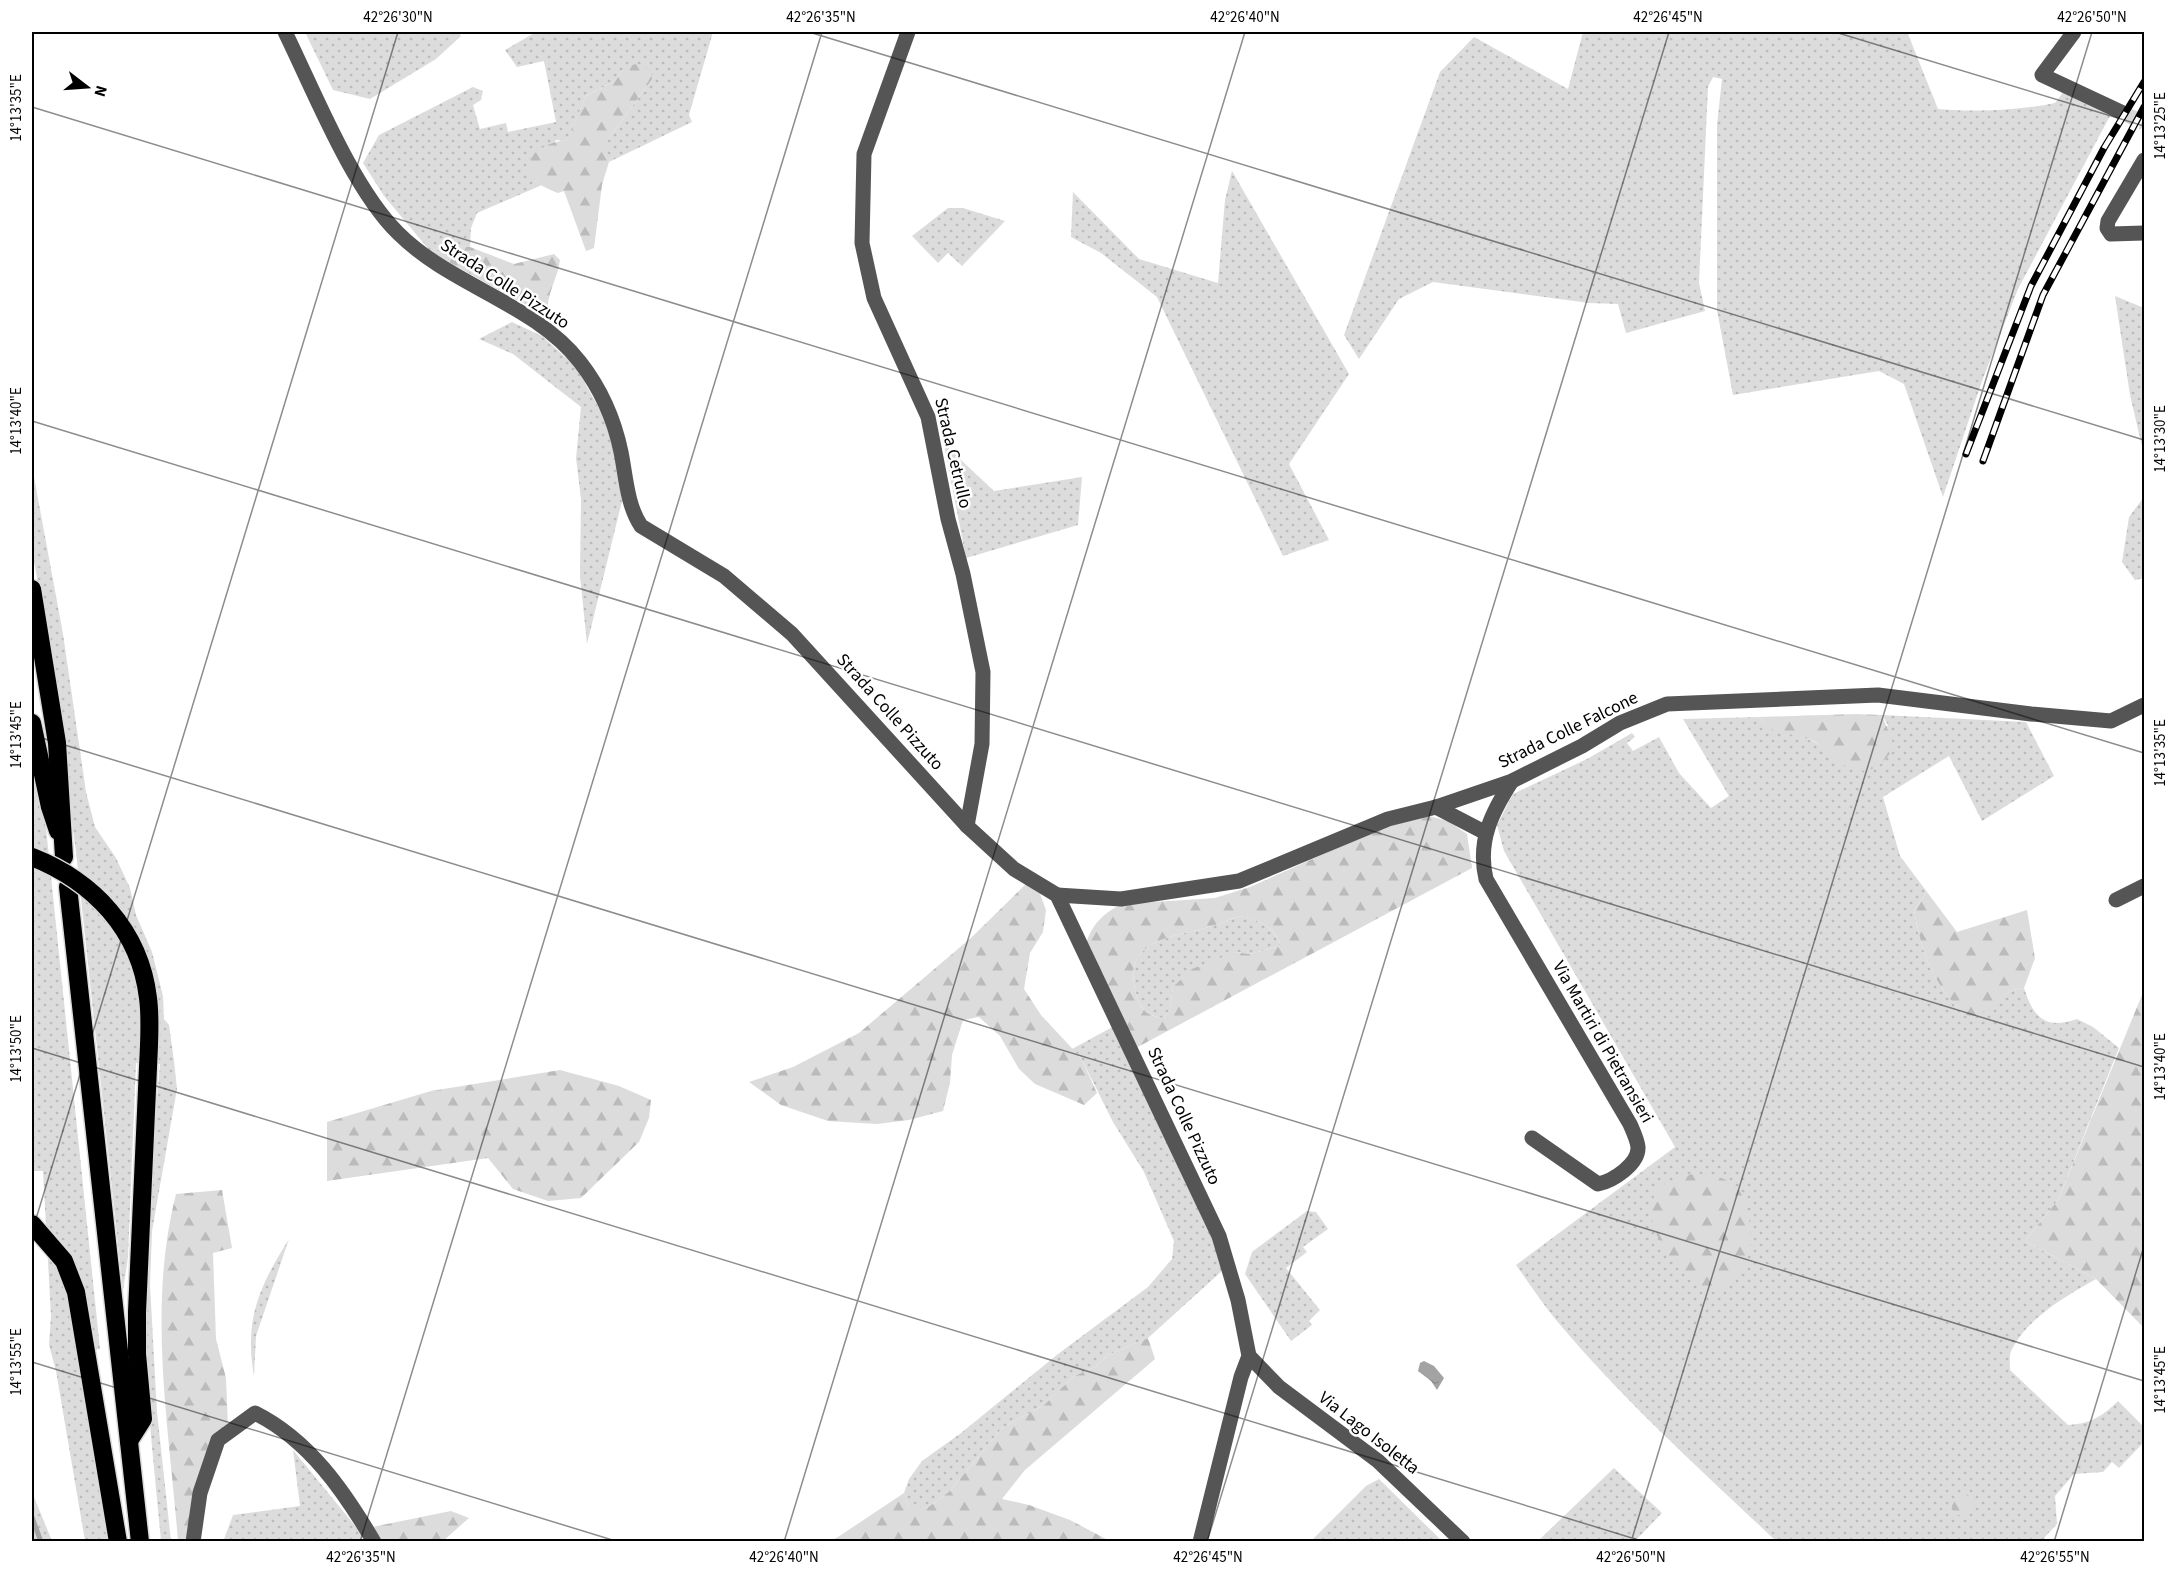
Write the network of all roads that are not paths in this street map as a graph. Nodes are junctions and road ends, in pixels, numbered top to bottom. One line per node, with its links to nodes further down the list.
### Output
1 (285, 32): 12 (street, Strada Colle Pizzuto)
2 (908, 32): 12 (street, Strada Cetrullo)
3 (2074, 32): 4 (street)
4 (2121, 112)
5 (2145, 160): 6 (street)
6 (2145, 233)
7 (32, 589): 9 (highway)
8 (2145, 705): 10 (street, Strada Colle Falcone)
9 (32, 723)
10 (1512, 781): 11 (street, Strada Colle Falcone); 13 (street, Via Martiri di Pietransieri)
11 (1436, 807): 13 (street); 17 (street, Strada Colle Falcone)
12 (967, 826): 17 (street, Strada Colle Pizzuto)
13 (1485, 833): 19 (street, Via Martiri di Pietransieri)
14 (32, 857): 22 (highway, bridge)
15 (2145, 886): 18 (street)
16 (68, 887): 22 (highway)
17 (1057, 895): 21 (street, Strada Colle Pizzuto)
18 (2116, 900)
19 (1532, 1137)
20 (32, 1224): 23 (highway)
21 (1250, 1356): 27 (street); 28 (street, Via Lago Isoletta)
22 (129, 1441): 24 (highway)
23 (118, 1542)
24 (140, 1542)
25 (193, 1542): 26 (street)
26 (374, 1542)
27 (1200, 1542)
28 (1463, 1542)

